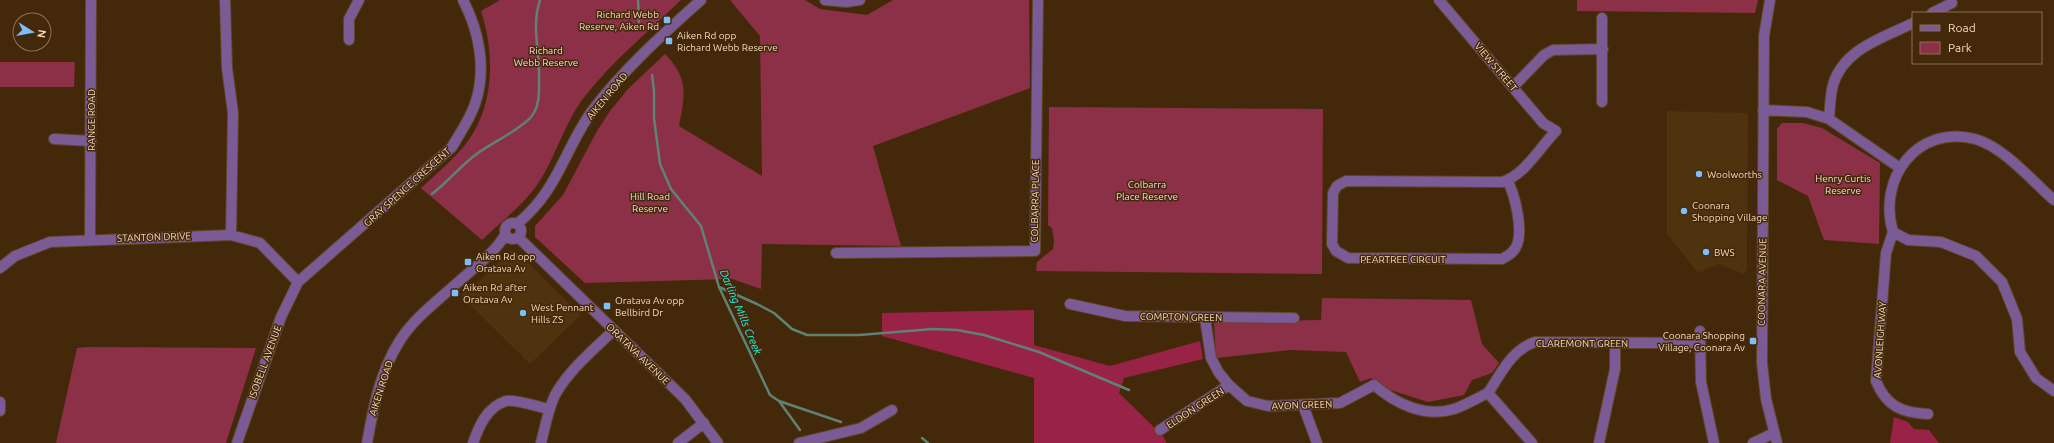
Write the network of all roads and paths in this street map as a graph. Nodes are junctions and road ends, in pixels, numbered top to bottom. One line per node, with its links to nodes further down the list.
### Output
1 (91, 0): 22 (street, RANGE ROAD)
2 (225, 0): 28 (street)
3 (359, 0): 15 (street)
4 (463, 0): 34 (street, GRAY SPENCE CRESCENT)
5 (701, 0): 26 (street, AIKEN ROAD)
6 (825, 0): 7 (street)
7 (860, 0)
8 (1038, 0): 32 (street, COLBARRA PLACE)
9 (1439, 0): 17 (street, VIEW STREET)
10 (1770, 0): 19 (street, COONARA AVENUE)
11 (1952, 3): 12 (street)
12 (1934, 12)
13 (1602, 18): 16 (street)
14 (1912, 23): 20 (street)
15 (349, 40)
16 (1603, 49): 17 (street); 18 (street)
17 (1512, 87): 24 (street, VIEW STREET)
18 (1602, 102)
19 (1763, 110): 20 (street); 53 (street, COONARA AVENUE)
20 (1829, 120): 23 (street)
21 (54, 139): 22 (street)
22 (92, 141): 31 (street, RANGE ROAD)
23 (1900, 168): 25 (street); 27 (street)
24 (1507, 180): 24 (street, PEARTREE CIRCUIT)
25 (2054, 200)
26 (517, 224): 29 (street); 30 (street)
27 (1893, 232): 43 (street); 50 (street, AVONLEIGH WAY)
28 (231, 235): 31 (street, STANTON DRIVE); 34 (street, STANTON DRIVE)
29 (505, 235): 30 (street); 55 (street, AIKEN ROAD)
30 (518, 237): 38 (street, ORATAVA AVENUE)
31 (90, 239): 33 (street, STANTON DRIVE)
32 (836, 253)
33 (0, 268)
34 (298, 282): 54 (street, ISOBELL AVENUE)
35 (1070, 304): 36 (street, COMPTON GREEN)
36 (1205, 318): 37 (street, COMPTON GREEN); 42 (street, AVON GREEN)
37 (1294, 318)
38 (614, 330): 47 (street); 51 (street, ORATAVA AVENUE)
39 (1700, 331): 41 (street)
40 (1615, 343): 41 (street, CLAREMONT GREEN); 44 (street, CLAREMONT GREEN); 63 (street)
41 (1700, 343): 64 (street)
42 (1229, 385): 46 (street, AVON GREEN); 52 (street, ELDON GREEN)
43 (2054, 391)
44 (1488, 394): 46 (street, AVON GREEN); 62 (street)
45 (0, 402): 49 (street)
46 (1303, 405): 61 (street)
47 (549, 409): 56 (street); 57 (street)
48 (892, 410): 60 (street)
49 (0, 411)
50 (1928, 414)
51 (704, 423): 58 (street); 59 (street, ORATAVA AVENUE)
52 (1160, 430)
53 (1774, 433): 65 (street); 66 (street, COONARA AVENUE)
54 (237, 443)
55 (367, 443)
56 (473, 443)
57 (541, 443)
58 (678, 443)
59 (718, 443)
60 (799, 443)
61 (1317, 443)
62 (1532, 443)
63 (1599, 443)
64 (1714, 443)
65 (1753, 443)
66 (1777, 443)

